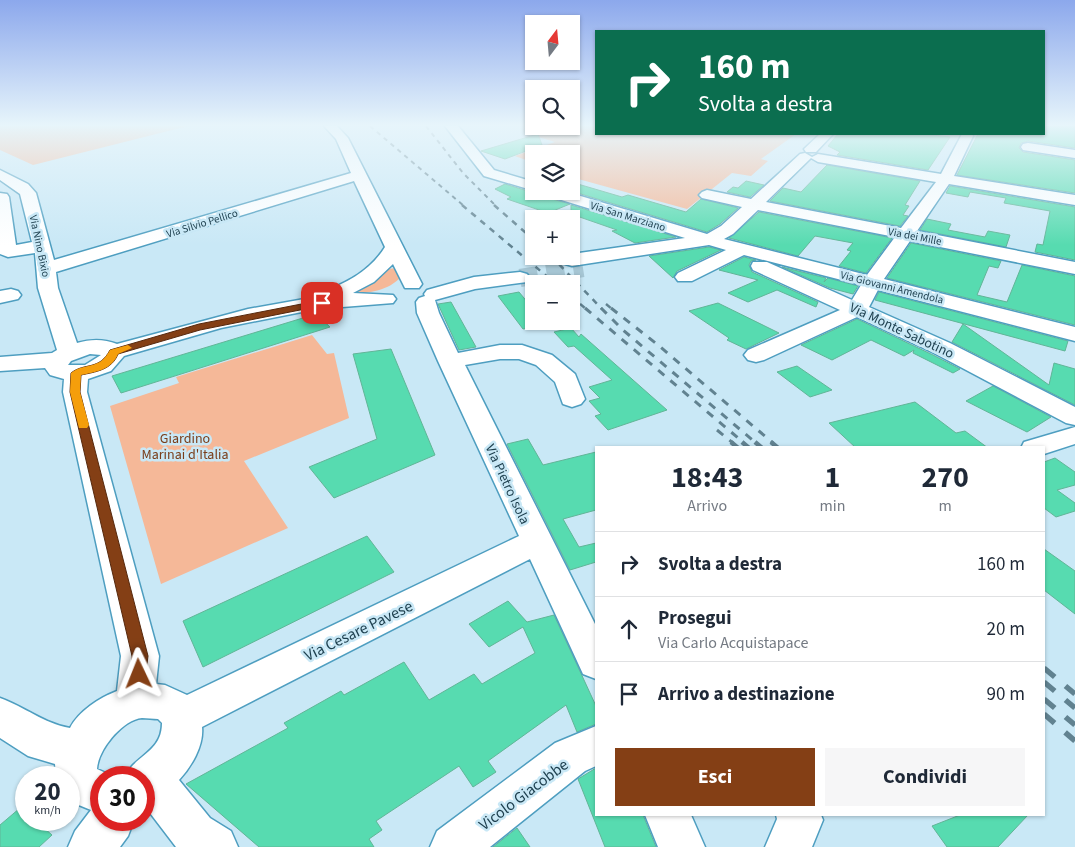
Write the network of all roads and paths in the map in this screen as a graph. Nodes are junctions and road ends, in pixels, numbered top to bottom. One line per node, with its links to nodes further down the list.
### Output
1 (355, 166): 8 (street, Via Pietro Isola)
2 (481, 166): 10 (street)
3 (801, 166): 17 (street)
4 (883, 166): 9 (street)
5 (951, 166): 9 (street)
6 (0, 169): 7 (street)
7 (7, 170): 11 (street)
8 (360, 175): 21 (street, Via Pietro Isola); 25 (street, Via Silvio Pellico)
9 (946, 176): 12 (street); 16 (street); 18 (street)
10 (525, 184)
11 (28, 193): 14 (street); 20 (street, Via Nino Bixio)
12 (1075, 193)
13 (707, 195): 17 (street, Via dei Mille)
14 (0, 197): 20 (street)
15 (576, 200): 19 (street, Via San Marziano)
16 (1075, 200)
17 (756, 204): 18 (street, Via dei Mille); 19 (street)
18 (906, 234): 24 (street, Via dei Mille); 28 (street)
19 (709, 240): 22 (street, Via Giovanni Amendola); 23 (street)
20 (42, 246): 25 (street, Via Nino Bixio)
21 (393, 248): 29 (street, Via Pietro Isola); 30 (street)
22 (738, 252): 27 (street); 28 (street, Via Giovanni Amendola); 31 (street, Via Monte Sabotino)
23 (580, 264)
24 (1075, 268)
25 (44, 269): 33 (street, Via Nino Bixio)
26 (519, 273): 29 (street)
27 (685, 276)
28 (872, 282): 31 (street); 32 (street, Via Giovanni Amendola)
29 (412, 298): 30 (street); 35 (street, Via Pietro Isola)
30 (322, 303): 33 (street)
31 (858, 309): 34 (street); 38 (street, Via Monte Sabotino)
32 (1075, 334)
33 (66, 355): 36 (street); 44 (street, Via Nino Bixio)
34 (756, 355)
35 (450, 361): 37 (street); 41 (street, Via Pietro Isola)
36 (11, 363)
37 (572, 399)
38 (1075, 416)
39 (1075, 435): 40 (street)
40 (1040, 446)
41 (536, 542): 42 (street, Via Pietro Isola); 46 (street, Via Cesare Pavese)
42 (587, 623): 43 (street, Via Pietro Isola)
43 (595, 659)
44 (135, 702): 46 (street); 48 (street)
45 (0, 716): 48 (street)
46 (181, 718): 49 (street)
47 (595, 746): 57 (street, Vicolo Giacobbe)
48 (78, 750): 50 (street)
49 (155, 774)
50 (90, 789)
51 (155, 789): 56 (street)
52 (667, 816): 58 (street)
53 (799, 816): 59 (street)
54 (103, 831): 55 (street)
55 (91, 847)
56 (215, 847)
57 (453, 847)
58 (682, 847)
59 (788, 847)

